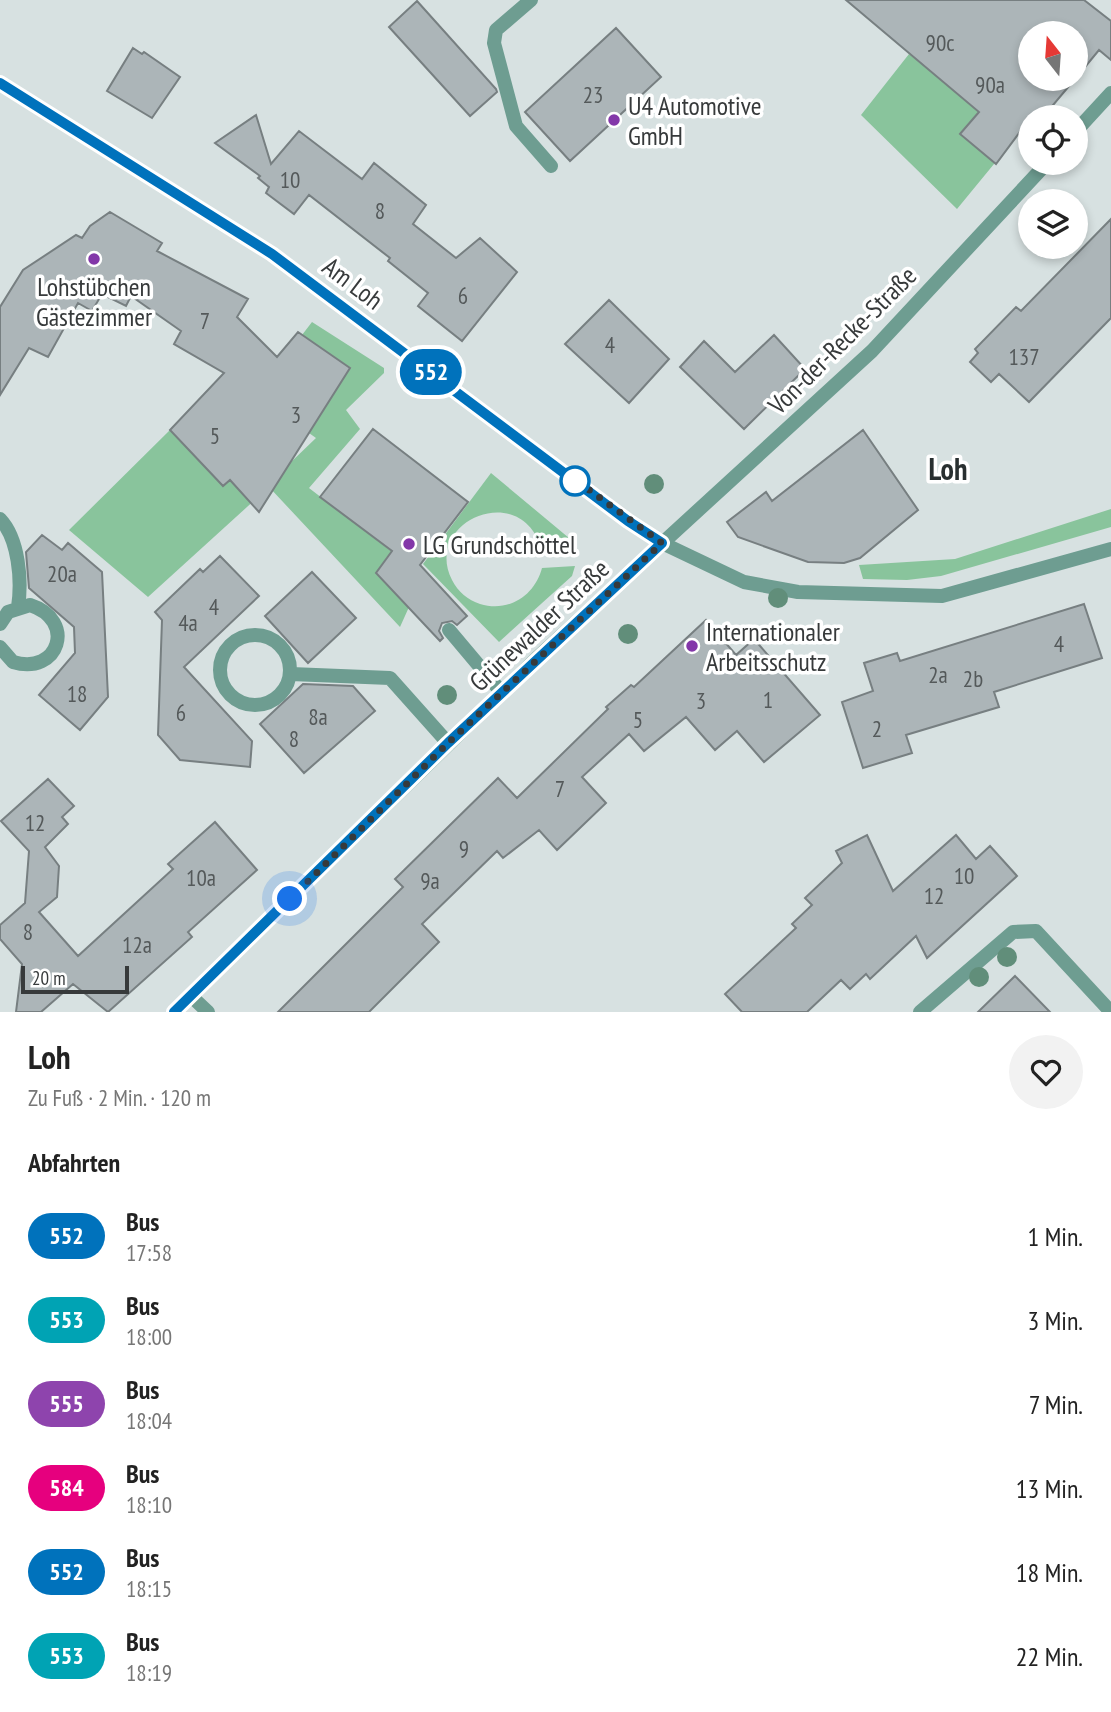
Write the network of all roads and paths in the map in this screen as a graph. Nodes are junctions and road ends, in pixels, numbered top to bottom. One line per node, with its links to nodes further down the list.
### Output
1 (531, 0): 5 (street)
2 (0, 83): 8 (street, Am Loh)
3 (1111, 93): 4 (street)
4 (1088, 118)
5 (551, 166)
6 (1036, 175): 8 (street, Von-der-Recke-Straße)
7 (0, 519): 10 (street)
8 (662, 543): 9 (street, Am Loh); 15 (street, Grünewalder Straße)
9 (1111, 549)
10 (18, 607): 11 (street); 13 (street)
11 (0, 624)
12 (449, 630): 15 (street)
13 (0, 647)
14 (291, 674): 14 (street); 16 (street)
15 (502, 693): 16 (street, Grünewalder Straße)
16 (448, 743): 17 (street, Grünewalder Straße)
17 (191, 996): 18 (street, Grünewalder Straße); 19 (street)
18 (174, 1012)
19 (208, 1012)
20 (920, 1012): 21 (street)
21 (1111, 1012)

